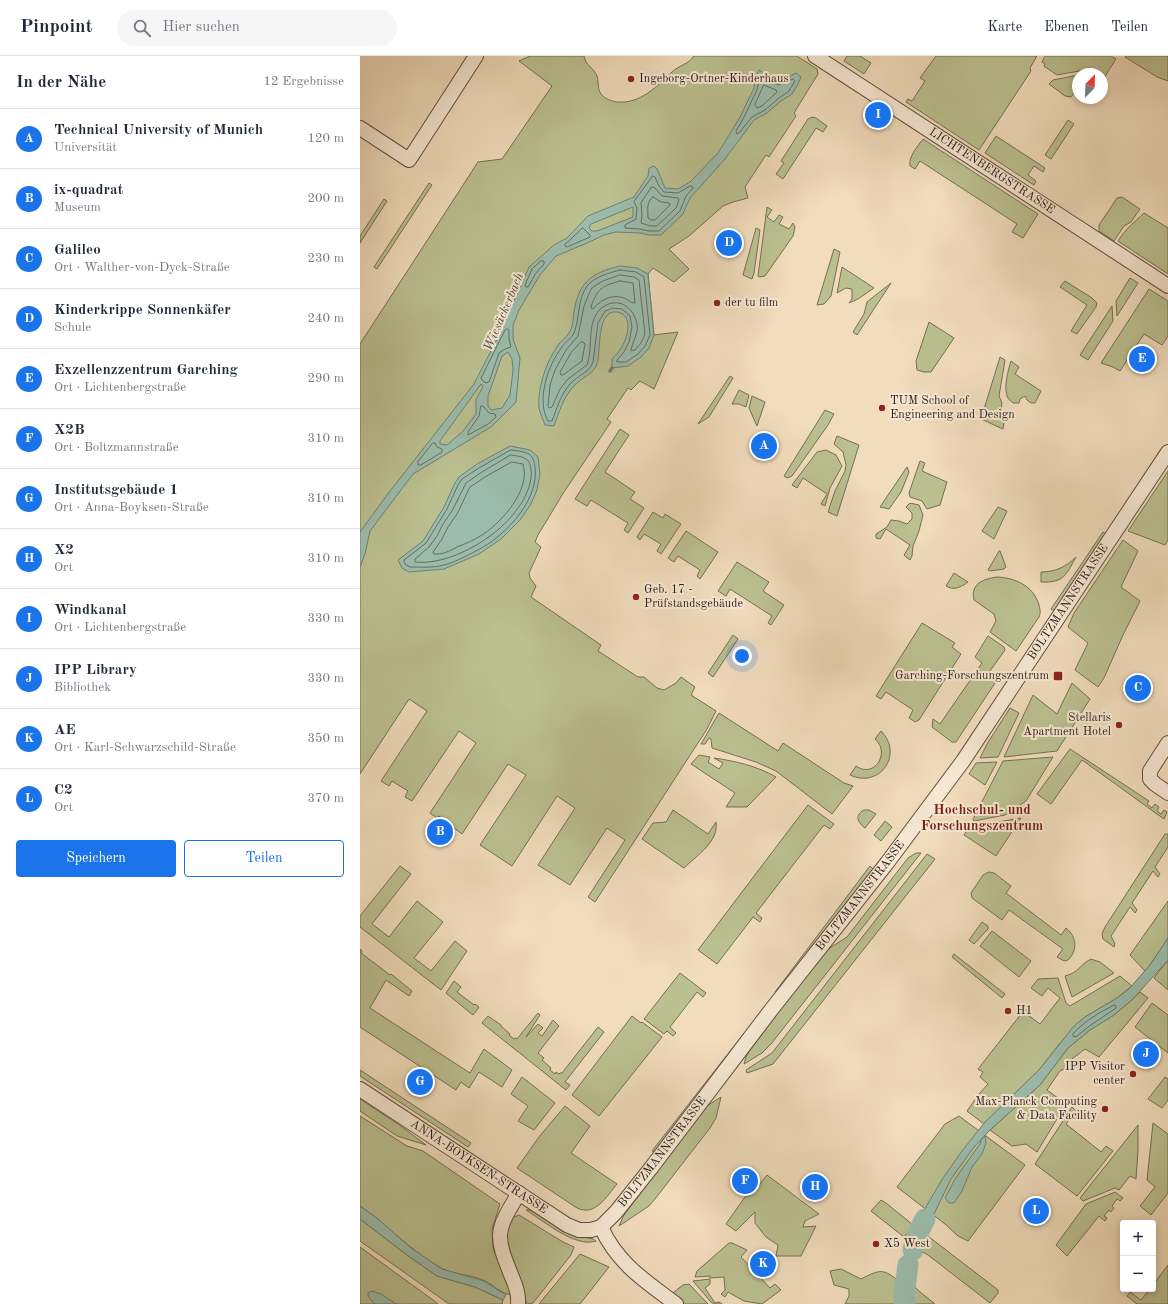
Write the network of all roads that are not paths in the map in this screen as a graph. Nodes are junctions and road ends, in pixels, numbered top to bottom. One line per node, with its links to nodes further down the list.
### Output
1 (476, 56): 3 (street)
2 (815, 56): 4 (street, LICHTENBERGSTRASSE)
3 (360, 128)
4 (1168, 286)
5 (1168, 452): 10 (street, BOLTZMANNSTRASSE)
6 (1168, 743): 7 (street)
7 (1168, 792)
8 (360, 1089): 9 (street, ANNA-BOYKSEN-STRASSE)
9 (518, 1193): 10 (street, ANNA-BOYKSEN-STRASSE); 11 (street)
10 (601, 1227): 12 (street)
11 (518, 1304)
12 (676, 1304)

